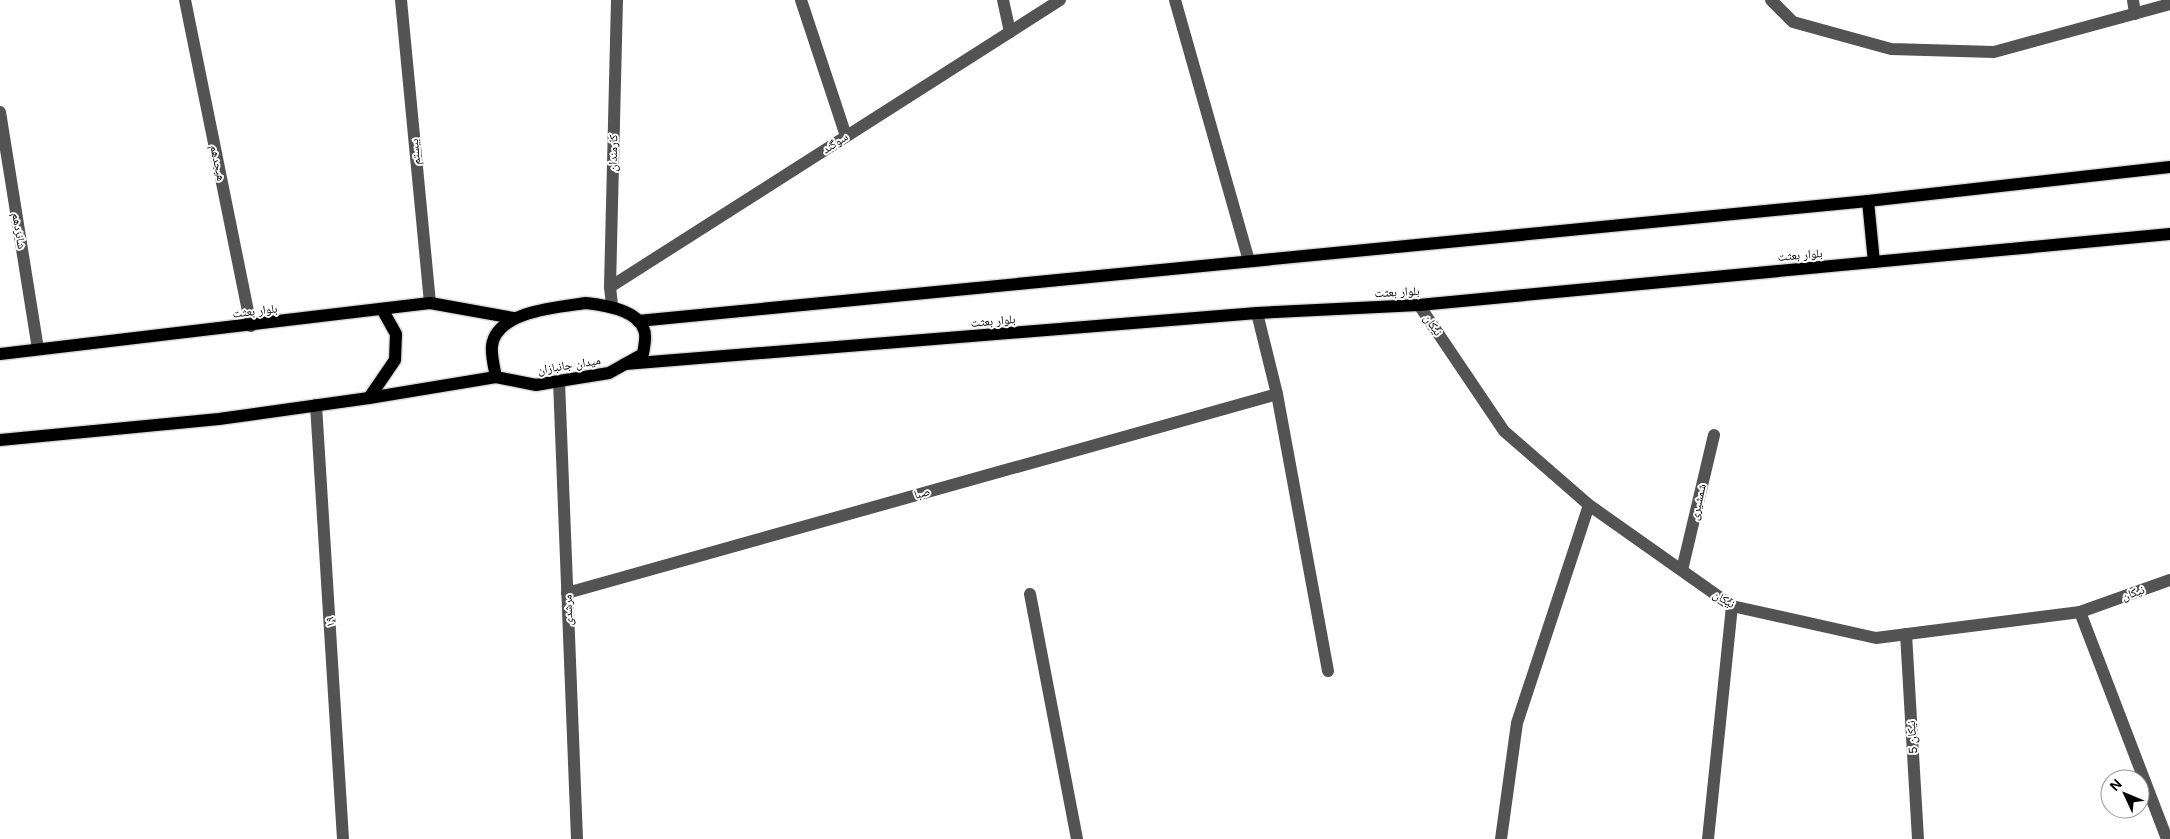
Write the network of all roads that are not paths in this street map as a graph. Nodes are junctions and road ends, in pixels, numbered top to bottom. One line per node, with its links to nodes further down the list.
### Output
1 (185, 0): 28 (street, هیجدهم)
2 (401, 0): 21 (street, بیستم)
3 (616, 0): 20 (street, کارمندان)
4 (801, 0): 14 (street)
5 (1004, 0): 12 (street)
6 (1060, 0): 12 (street, سوگند)
7 (1175, 0): 18 (street)
8 (1771, 0): 11 (street)
9 (2133, 0): 11 (street)
10 (2170, 4): 11 (street)
11 (2135, 14)
12 (1010, 32): 14 (street, سوگند)
13 (0, 112): 29 (street, شانزدهم)
14 (846, 136): 20 (street, سوگند)
15 (2170, 167): 16 (main road)
16 (1868, 201): 18 (main road); 19 (main road)
17 (2170, 234): 19 (main road, بلوار بعثت)
18 (1249, 261): 27 (main road)
19 (1874, 262): 23 (main road, بلوار بعثت)
20 (610, 287): 22 (street, کارمندان)
21 (430, 303): 24 (main road, بلوار بعثت); 26 (main road, بلوار بعثت)
22 (612, 305): 26 (main road); 27 (main road)
23 (1419, 305): 25 (main road, بلوار بعثت); 39 (street, نیکان)
24 (382, 309): 28 (main road, بلوار بعثت); 35 (main road)
25 (1257, 313): 31 (main road, بلوار بعثت); 34 (street)
26 (513, 318): 32 (main road)
27 (638, 320): 31 (main road, ميدان جانبازان)
28 (251, 326): 29 (main road, بلوار بعثت)
29 (38, 349): 30 (main road, بلوار بعثت)
30 (0, 354)
31 (625, 364): 33 (main road, ميدان جانبازان)
32 (496, 377): 33 (main road, ميدان جانبازان); 35 (main road)
33 (559, 381): 42 (street, مرشدی)
34 (1277, 394): 42 (street, صبا); 47 (street)
35 (369, 398): 36 (main road)
36 (316, 405): 38 (main road); 48 (street, ۱۹)
37 (1714, 435): 40 (street, شمشیری)
38 (0, 440)
39 (1589, 505): 40 (street, نیکان); 51 (street)
40 (1682, 570): 44 (street, نیکان)
41 (2170, 580): 45 (street, نیکان)
42 (567, 593): 49 (street, مرشدی)
43 (1030, 594): 50 (street)
44 (1732, 606): 46 (street, نیکان); 52 (street)
45 (2080, 612): 46 (street, نیکان); 54 (street)
46 (1906, 634): 53 (street, نیکان 5)
47 (1328, 671)
48 (343, 839)
49 (577, 839)
50 (1077, 839)
51 (1501, 839)
52 (1708, 839)
53 (1918, 839)
54 (2167, 839)

